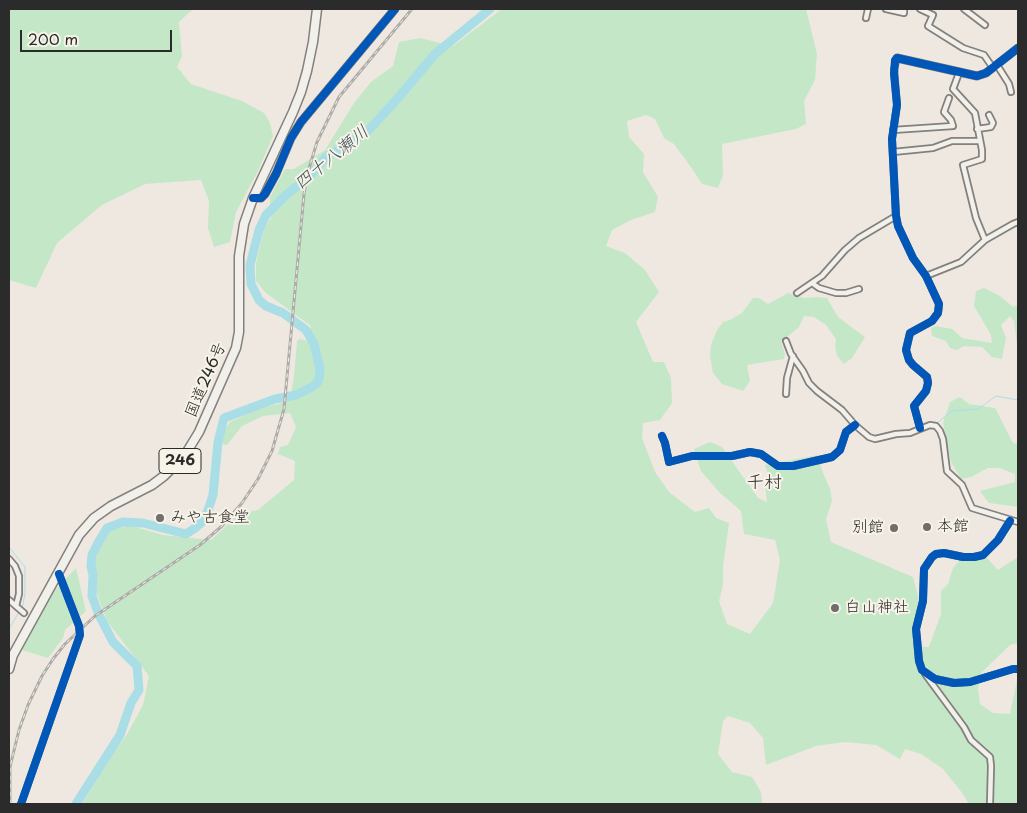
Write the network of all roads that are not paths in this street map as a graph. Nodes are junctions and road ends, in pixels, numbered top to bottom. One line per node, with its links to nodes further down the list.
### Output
1 (316, 9): 21 (highway, 国道246号 / 246)
2 (395, 9): 21 (street)
3 (868, 9): 8 (street)
4 (886, 9): 5 (street)
5 (904, 9)
6 (920, 9): 12 (street)
7 (964, 9): 9 (street)
8 (866, 18)
9 (985, 26)
10 (1018, 48): 12 (street)
11 (897, 58): 13 (street); 18 (street)
12 (995, 66): 13 (street); 14 (street)
13 (959, 73): 17 (street)
14 (1010, 92)
15 (949, 98): 18 (street)
16 (992, 117): 17 (street)
17 (977, 129): 19 (street)
18 (893, 130): 20 (street)
19 (979, 141): 20 (street); 24 (street)
20 (893, 152): 22 (street)
21 (253, 198): 38 (highway, 国道246号 / 246)
22 (896, 216): 25 (street); 26 (street)
23 (1018, 222): 24 (street)
24 (985, 240): 25 (street)
25 (926, 276): 33 (street)
26 (812, 283): 27 (street); 28 (street)
27 (859, 289)
28 (797, 293)
29 (786, 341): 30 (street)
30 (792, 356): 31 (street); 32 (street)
31 (786, 394)
32 (855, 425): 33 (street); 34 (street)
33 (920, 428): 35 (street)
34 (662, 436)
35 (1010, 520): 36 (street); 44 (street)
36 (1018, 522)
37 (9, 559): 40 (street)
38 (59, 574): 42 (highway, 国道246号 / 246); 45 (street)
39 (9, 600): 40 (street)
40 (17, 608): 41 (street)
41 (24, 614)
42 (9, 669)
43 (1018, 669): 44 (street)
44 (924, 673): 46 (street)
45 (21, 804)
46 (990, 804)

